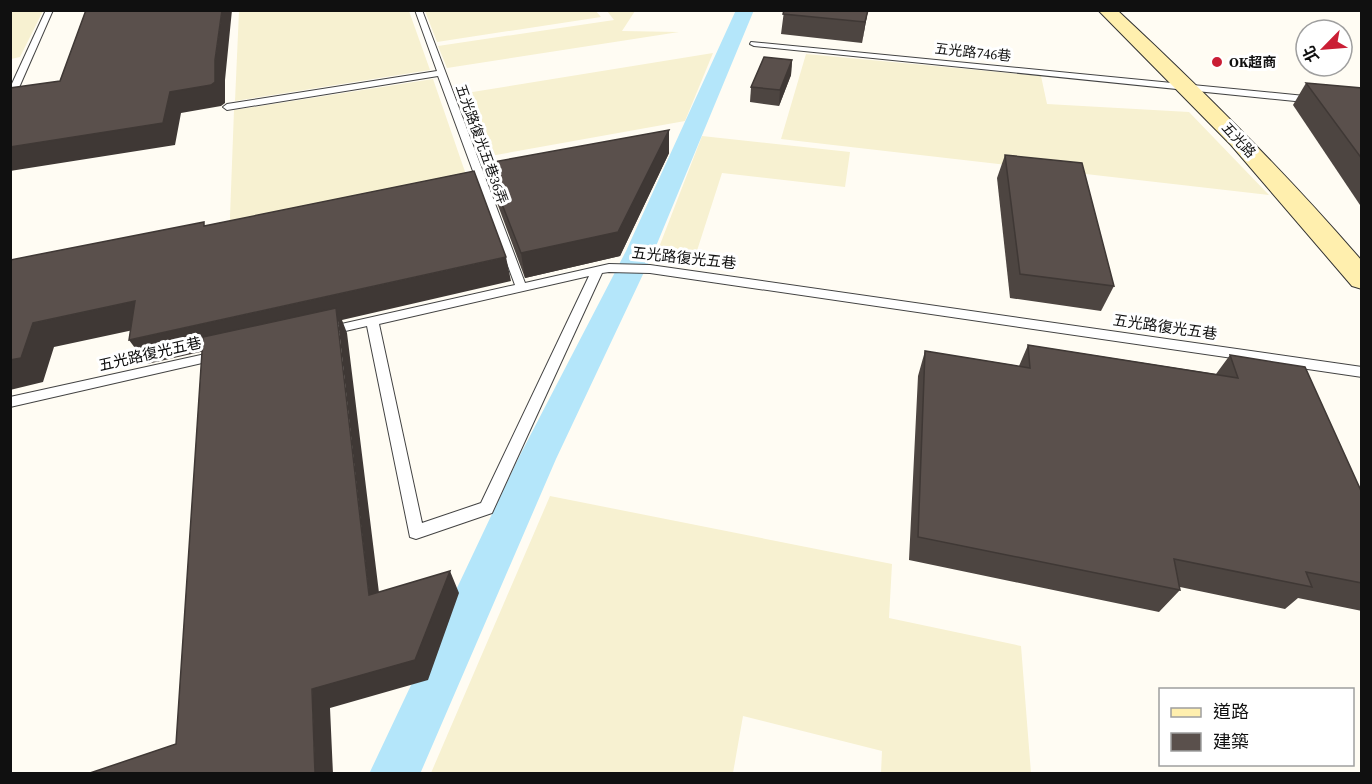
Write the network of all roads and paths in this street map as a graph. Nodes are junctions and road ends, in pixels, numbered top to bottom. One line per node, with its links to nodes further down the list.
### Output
1 (50, 10): 9 (lane)
2 (418, 10): 6 (lane, 五光路復光五巷36弄)
3 (1106, 10): 7 (main road, 五光路)
4 (1123, 10): 8 (main road, 五光路)
5 (754, 44): 7 (lane, 五光路746巷)
6 (441, 73): 11 (lane); 15 (lane, 五光路復光五巷36弄)
7 (1190, 88): 8 (lane, 五光路746巷); 14 (main road, 五光路)
8 (1214, 90): 10 (lane, 五光路746巷); 12 (main road, 五光路)
9 (10, 99)
10 (1327, 101)
11 (227, 107)
12 (1362, 246)
13 (604, 269): 15 (lane, 五光路復光五巷); 16 (lane); 19 (lane, 五光路復光五巷)
14 (1362, 280)
15 (521, 287): 16 (lane, 五光路復光五巷)
16 (372, 321): 17 (lane, 五光路復光五巷)
17 (314, 334)
18 (232, 352): 20 (lane, 五光路復光五巷)
19 (1362, 372)
20 (10, 402)

